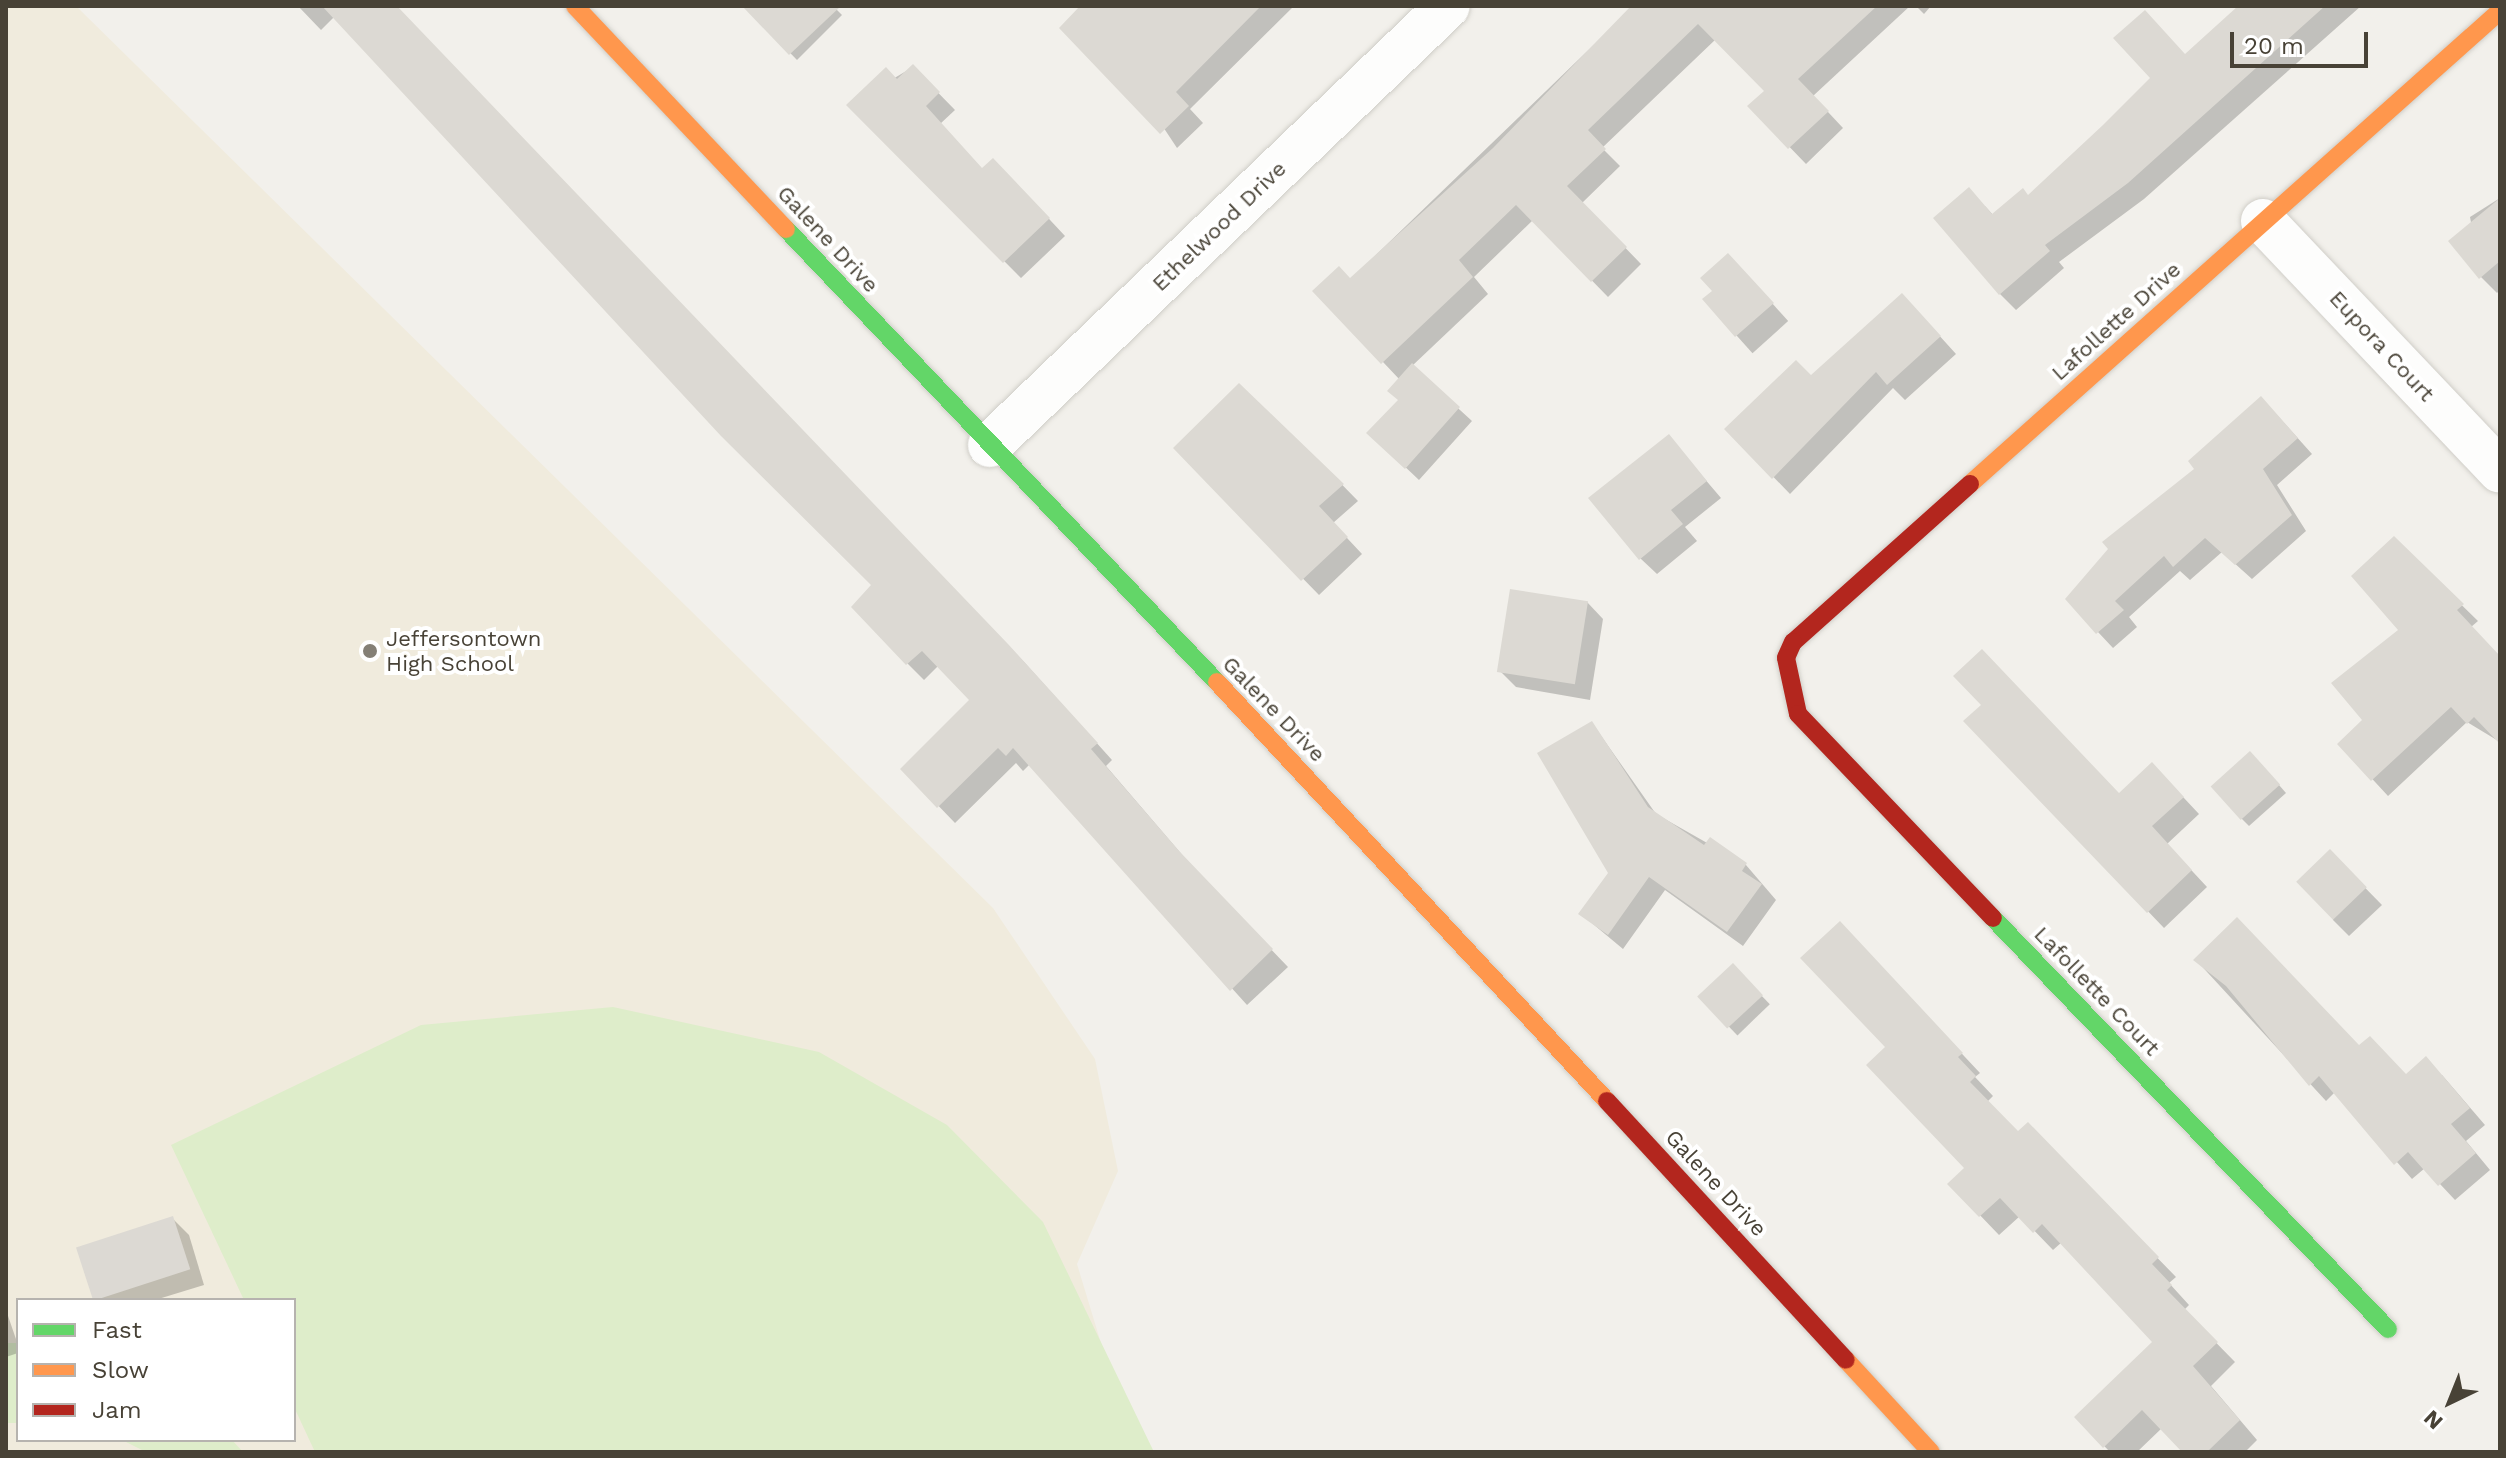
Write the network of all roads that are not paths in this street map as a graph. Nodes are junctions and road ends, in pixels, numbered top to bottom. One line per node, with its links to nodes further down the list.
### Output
1 (575, 6): 5 (street, Galene Drive)
2 (1448, 6): 5 (street, Ethelwood Drive)
3 (2500, 11): 4 (street, Lafollette Drive)
4 (2263, 221): 6 (street, Eupora Court); 7 (street, Lafollette Drive)
5 (990, 445): 9 (street, Galene Drive)
6 (2500, 471)
7 (1788, 678): 8 (street, Lafollette Court)
8 (2388, 1329)
9 (1931, 1452)

